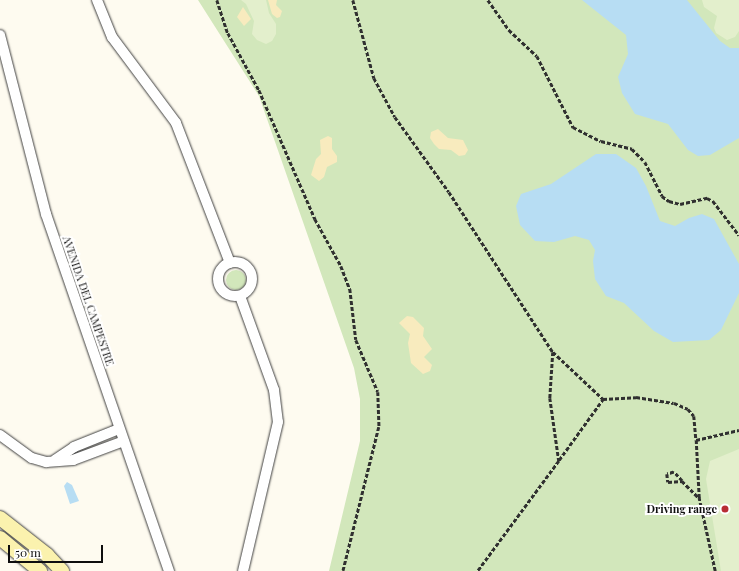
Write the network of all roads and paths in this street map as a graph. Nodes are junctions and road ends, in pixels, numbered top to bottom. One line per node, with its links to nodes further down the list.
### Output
1 (97, 0): 7 (street)
2 (217, 0): 26 (path)
3 (354, 0): 9 (path)
4 (488, 0): 6 (path)
5 (0, 35): 11 (street, AVENIDA DEL CAMPESTRE)
6 (739, 235)
7 (230, 263): 8 (street); 8 (street)
8 (240, 296): 25 (street)
9 (553, 352): 10 (path); 17 (path)
10 (603, 398): 14 (path); 17 (path)
11 (119, 429): 15 (street, AVENIDA DEL CAMPESTRE); 16 (street)
12 (739, 430): 14 (path)
13 (0, 435): 16 (street)
14 (696, 440): 19 (path)
15 (124, 441): 16 (street); 24 (street, AVENIDA DEL CAMPESTRE)
16 (55, 460)
17 (559, 461): 27 (path)
18 (682, 481): 18 (path); 19 (path)
19 (699, 498): 28 (path)
20 (0, 518): 23 (main road)
21 (0, 538): 22 (main road)
22 (40, 571)
23 (62, 571)
24 (169, 571)
25 (243, 571)
26 (343, 571)
27 (478, 571)
28 (714, 571)

